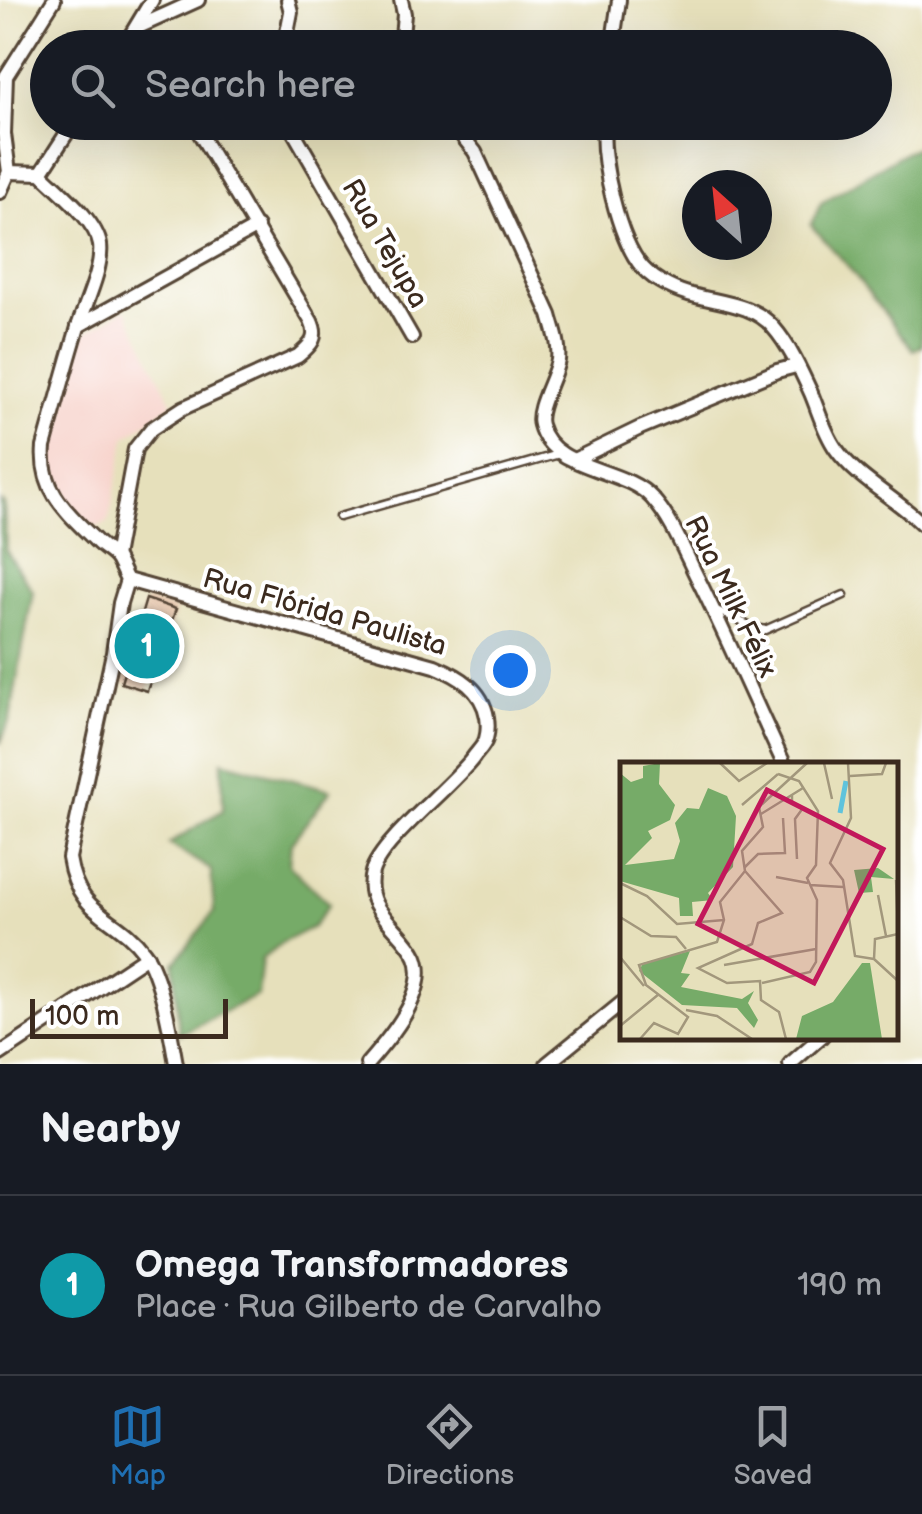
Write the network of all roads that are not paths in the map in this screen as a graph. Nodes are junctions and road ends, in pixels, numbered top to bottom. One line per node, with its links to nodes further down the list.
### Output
1 (54, 0): 8 (street)
2 (152, 0): 7 (street)
3 (198, 0): 7 (street)
4 (288, 0): 10 (street)
5 (401, 0): 11 (street)
6 (619, 0): 12 (street)
7 (143, 26): 9 (street)
8 (35, 30)
9 (139, 30)
10 (288, 30)
11 (403, 30)
12 (615, 30)
13 (30, 38): 19 (street)
14 (62, 140): 20 (street)
15 (204, 140): 22 (street)
16 (298, 140): 24 (street, Rua Tejupa)
17 (465, 140): 26 (street)
18 (606, 140): 25 (street)
19 (9, 172): 20 (street); 21 (street)
20 (41, 173): 23 (street)
21 (0, 192)
22 (257, 227): 23 (street); 29 (street)
23 (78, 326): 29 (street)
24 (412, 337)
25 (796, 366): 26 (street); 28 (street)
26 (568, 456): 27 (lane); 32 (street, Rua Milk Félix)
27 (339, 517)
28 (922, 524)
29 (115, 557): 30 (street)
30 (127, 580): 34 (street); 39 (street, Rua Flórida Paulista)
31 (844, 594): 32 (lane)
32 (713, 608): 33 (street, Rua Milk Félix)
33 (783, 762)
34 (147, 956): 37 (street); 38 (street)
35 (620, 1006): 40 (street)
36 (819, 1039): 41 (street)
37 (0, 1054)
38 (176, 1064)
39 (367, 1064)
40 (546, 1064)
41 (790, 1064)

